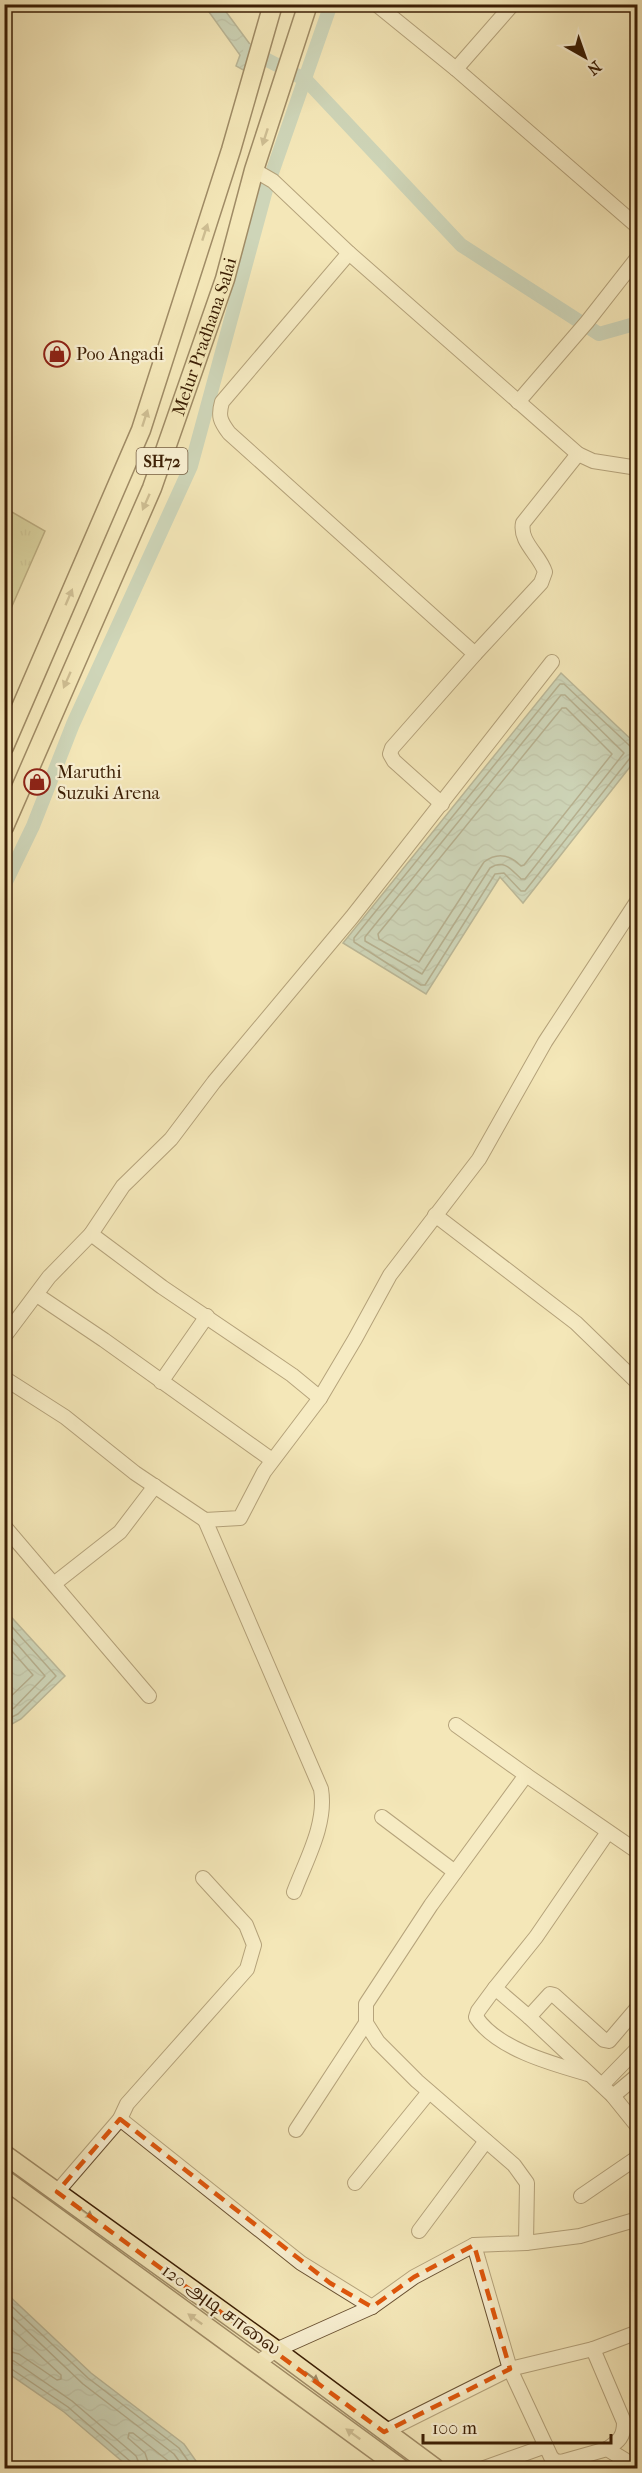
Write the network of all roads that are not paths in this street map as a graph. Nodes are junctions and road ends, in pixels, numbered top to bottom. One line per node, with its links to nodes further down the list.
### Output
1 (259, 4): 8 (main road)
2 (273, 4): 8 (main road, Melur Pradhana Salai / SH72)
3 (296, 4): 7 (main road)
4 (308, 4): 7 (main road, Melur Pradhana Salai / SH72)
5 (376, 4): 9 (street)
6 (513, 4): 9 (street)
7 (302, 23): 10 (main road, Melur Pradhana Salai / SH72, one-way to 10)
8 (267, 24): 19 (main road, Melur Pradhana Salai / SH72, one-way to 8)
9 (456, 69): 11 (street)
10 (254, 170): 12 (street); 21 (main road, Melur Pradhana Salai / SH72, one-way to 21)
11 (638, 227)
12 (349, 253): 14 (street); 17 (street)
13 (638, 256): 14 (street)
14 (518, 402): 15 (street)
15 (578, 454): 16 (street); 17 (street)
16 (638, 468)
17 (475, 654): 20 (street)
18 (552, 662): 20 (street)
19 (4, 747)
20 (442, 804): 24 (street)
21 (4, 827)
22 (638, 900): 23 (street)
23 (435, 1215): 30 (street); 31 (street)
24 (91, 1234): 25 (street); 26 (street)
25 (37, 1295): 27 (street); 29 (street)
26 (207, 1316): 29 (street); 31 (street)
27 (4, 1337)
28 (4, 1378): 33 (street)
29 (162, 1382): 32 (street)
30 (638, 1383)
31 (320, 1398): 32 (street)
32 (272, 1460): 34 (street)
33 (155, 1486): 34 (street); 36 (street)
34 (205, 1520): 45 (street)
35 (4, 1526): 36 (street)
36 (55, 1583): 37 (street)
37 (150, 1695)
38 (456, 1725): 39 (street)
39 (526, 1775): 41 (street); 43 (street)
40 (382, 1817): 43 (street)
41 (608, 1832): 42 (street); 46 (street)
42 (638, 1852)
43 (455, 1872): 49 (street)
44 (203, 1878): 56 (street)
45 (294, 1892)
46 (495, 1989): 48 (street); 51 (street)
47 (638, 2007): 48 (street)
48 (529, 2017): 51 (street)
49 (366, 2023): 54 (street); 58 (street)
50 (638, 2048): 53 (street)
51 (590, 2074): 53 (street)
52 (638, 2075): 55 (street)
53 (602, 2085): 55 (street)
54 (429, 2092): 59 (street); 63 (street)
55 (613, 2096): 57 (street)
56 (120, 2119): 64 (street); 70 (street)
57 (638, 2127)
58 (296, 2130)
59 (486, 2141): 67 (street); 68 (street)
60 (4, 2154): 64 (main road, 120 அடி சாலை)
61 (638, 2157): 65 (street)
62 (4, 2179): 74 (main road, 120 அடி சாலை, one-way to 62)
63 (355, 2183)
64 (57, 2192): 72 (main road, 120 அடி சாலை, one-way to 72)
65 (581, 2196)
66 (637, 2221): 68 (street)
67 (419, 2231)
68 (526, 2243): 69 (street)
69 (474, 2245): 70 (street); 75 (street)
70 (372, 2307): 72 (street)
71 (638, 2332): 73 (street)
72 (276, 2349): 74 (street); 76 (main road, 120 அடி சாலை, one-way to 76)
73 (593, 2349): 75 (street); 78 (street)
74 (256, 2364): 80 (main road, 120 அடி சாலை, one-way to 74)
75 (510, 2369): 76 (street); 77 (street)
76 (384, 2432): 81 (main road, 120 அடி சாலை)
77 (546, 2446): 78 (street); 82 (street)
78 (607, 2449): 79 (street)
79 (638, 2468)
80 (400, 2469)
81 (435, 2469)
82 (484, 2469)

